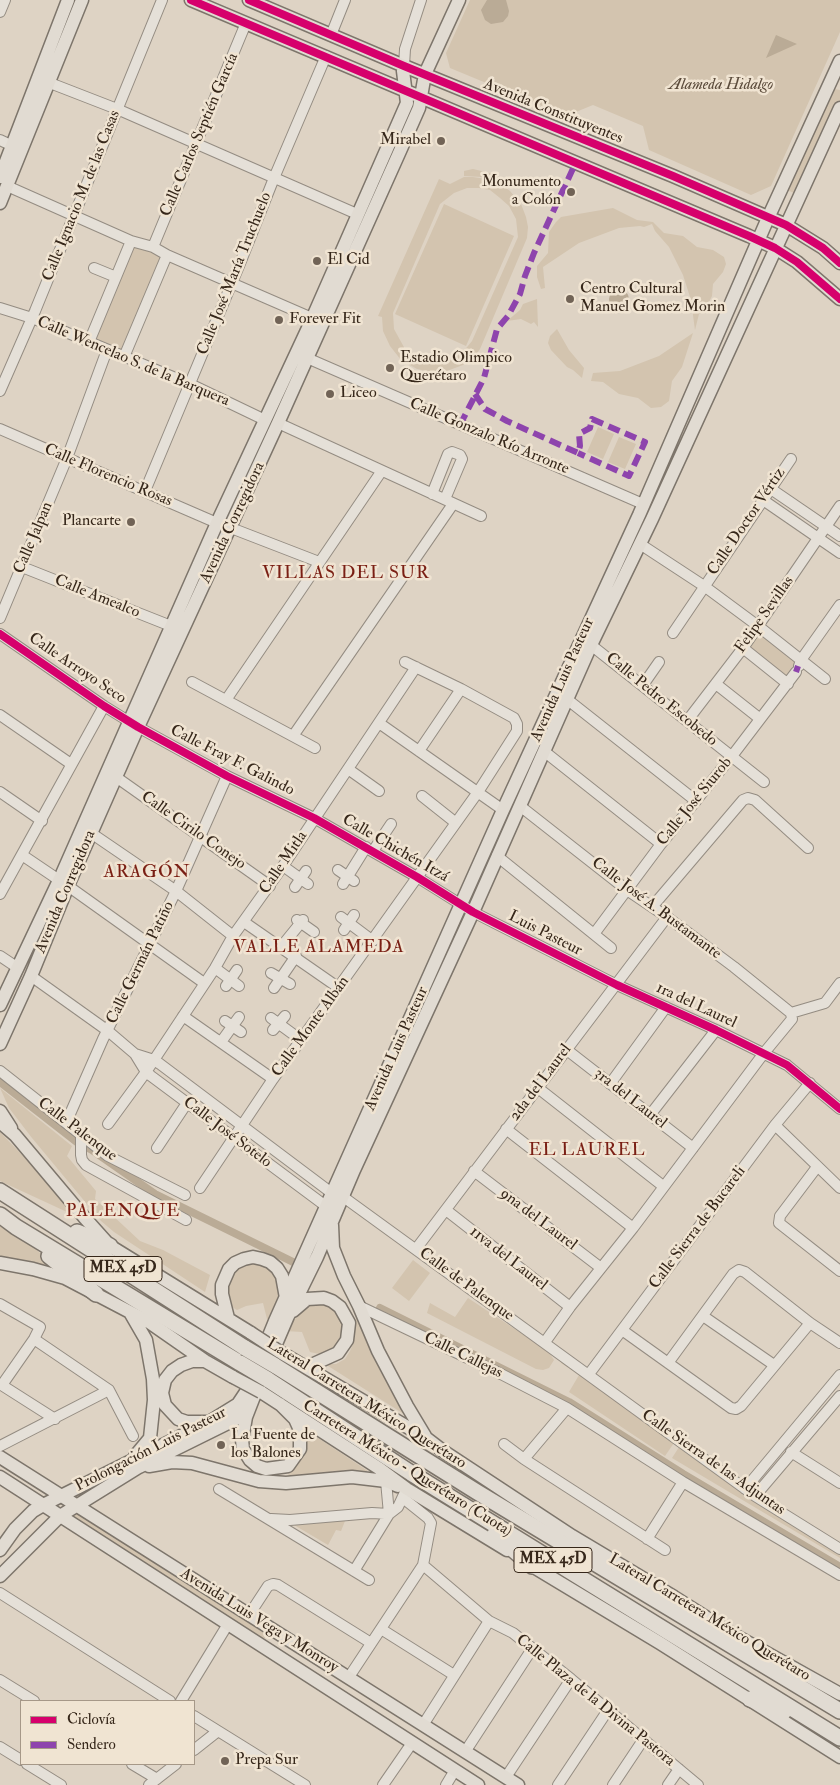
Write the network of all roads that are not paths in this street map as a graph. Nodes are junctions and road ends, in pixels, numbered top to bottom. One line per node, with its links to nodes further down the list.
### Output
1 (5, 0): 11 (street)
2 (68, 0): 14 (main road)
3 (82, 0): 14 (main road)
4 (162, 0): 24 (street, Calle Ignacio M. de las Casas)
5 (191, 0): 12 (main road)
6 (249, 0): 10 (main road, Avenida Constituyentes)
7 (346, 0): 13 (street)
8 (421, 0): 17 (street)
9 (459, 0): 18 (main road, Avenida Corregidora)
10 (275, 5): 13 (main road, Avenida Constituyentes)
11 (0, 12)
12 (246, 23): 15 (main road); 25 (street, Calle Carlos Septién García)
13 (331, 35): 17 (main road, Avenida Constituyentes)
14 (60, 38): 20 (main road); 26 (main road)
15 (326, 56): 21 (main road); 28 (street, Calle José María Truchuelo)
16 (840, 63): 19 (main road, Avenida Luis Pasteur)
17 (404, 66): 18 (main road, Avenida Constituyentes); 21 (main road, Avenida Corregidora)
18 (425, 74): 22 (main road, Avenida Corregidora); 33 (main road, Avenida Constituyentes)
19 (836, 78): 33 (main road, Avenida Luis Pasteur)
20 (50, 83): 24 (street); 26 (main road)
21 (405, 90): 22 (main road); 31 (main road, Avenida Corregidora)
22 (421, 96): 36 (main road); 51 (main road, Avenida Corregidora)
23 (840, 108): 34 (main road, Avenida Luis Pasteur)
24 (117, 110): 25 (street); 32 (street, Calle Ignacio M. de las Casas)
25 (195, 143): 28 (street); 37 (street, Calle Carlos Septién García)
26 (11, 145): 27 (main road)
27 (7, 161): 29 (main road)
28 (274, 178): 31 (street); 43 (street, Calle José María Truchuelo)
29 (3, 181): 30 (main road); 32 (street)
30 (0, 203)
31 (357, 214): 47 (main road, Avenida Corregidora)
32 (74, 216): 35 (street); 46 (street, Calle Ignacio M. de las Casas)
33 (768, 218): 34 (main road, Avenida Constituyentes); 36 (main road, Avenida Luis Pasteur)
34 (786, 225): 38 (main road, Avenida Luis Pasteur); 40 (main road, Avenida Constituyentes)
35 (131, 241): 37 (street); 42 (street)
36 (760, 241): 38 (main road); 65 (main road, Avenida Luis Pasteur)
37 (153, 247): 39 (street)
38 (775, 248): 44 (main road); 73 (main road, Avenida Luis Pasteur)
39 (167, 255): 43 (street); 50 (street)
40 (840, 263)
41 (94, 268): 42 (street)
42 (116, 277): 48 (street)
43 (232, 284): 47 (street); 52 (street, Calle José María Truchuelo)
44 (840, 299)
45 (0, 308): 46 (street, Calle Wencelao S. de la Barquera)
46 (32, 318): 48 (street, Calle Wencelao S. de la Barquera); 53 (street, Calle Ignacio M. de las Casas)
47 (312, 318): 54 (main road, Avenida Corregidora)
48 (89, 342): 49 (street, Calle Wencelao S. de la Barquera)
49 (108, 350): 50 (street, Calle Wencelao S. de la Barquera); 57 (street)
50 (124, 357): 52 (street, Calle Wencelao S. de la Barquera)
51 (307, 358): 55 (main road, Avenida Corregidora); 65 (street, Calle Gonzalo Río Arronte)
52 (190, 384): 54 (street, Calle Wencelao S. de la Barquera); 61 (street, Calle José María Truchuelo)
53 (0, 391)
54 (265, 420): 68 (main road, Avenida Corregidora)
55 (278, 424): 59 (street); 70 (main road, Avenida Corregidora)
56 (0, 429): 57 (street, Calle Florencio Rosas)
57 (67, 458): 61 (street, Calle Florencio Rosas); 76 (street, Calle Jalpan)
58 (791, 458): 60 (street, Calle Doctor Vértiz)
59 (380, 472): 62 (street); 75 (street)
60 (771, 489): 63 (street, Calle Doctor Vértiz); 69 (street)
61 (145, 491): 68 (street, Calle Florencio Rosas)
62 (432, 494): 64 (street); 64 (street)
63 (763, 500): 72 (street); 77 (street, Calle Doctor Vértiz)
64 (449, 502): 67 (street); 105 (street)
65 (643, 504): 78 (main road, Avenida Luis Pasteur)
66 (840, 506): 69 (street, Felipe Sevillas)
67 (481, 516)
68 (217, 523): 81 (main road, Avenida Corregidora)
69 (826, 527): 71 (street); 72 (street, Felipe Sevillas)
70 (230, 528): 75 (street); 103 (main road, Avenida Corregidora)
71 (840, 536)
72 (818, 538): 74 (street); 82 (street, Felipe Sevillas)
73 (640, 544): 77 (street); 78 (main road, Avenida Luis Pasteur)
74 (840, 553)
75 (319, 562): 97 (street)
76 (22, 567): 80 (street, Calle Jalpan); 81 (street, Calle Amealco)
77 (704, 586): 82 (street); 83 (street, Calle Doctor Vértiz)
78 (606, 599): 85 (main road, Avenida Luis Pasteur)
79 (840, 605): 89 (street, Calle José Siurob)
80 (0, 618)
81 (171, 626): 103 (main road, Avenida Corregidora)
82 (758, 626): 86 (street, Felipe Sevillas); 89 (street)
83 (673, 633)
84 (0, 634): 99 (street, Calle Arroyo Seco)
85 (585, 644): 95 (street, Calle Pedro Escobedo); 98 (main road, Avenida Luis Pasteur); 121 (main road, Avenida Luis Pasteur)
86 (743, 648): 93 (street, Felipe Sevillas); 94 (street)
87 (405, 662): 90 (street)
88 (659, 662): 95 (street)
89 (798, 666): 91 (street); 94 (street, Calle José Siurob)
90 (416, 668): 96 (street); 104 (street, Calle Mitla)
91 (825, 679)
92 (192, 682): 97 (street)
93 (716, 684): 101 (street); 102 (street, Felipe Sevillas)
94 (788, 684): 101 (street, Calle José Siurob)
95 (643, 685): 102 (street, Calle Pedro Escobedo)
96 (461, 689): 107 (street); 117 (street, Calle Monte Albán)
97 (226, 700): 105 (street)
98 (568, 700): 108 (main road, Avenida Luis Pasteur); 119 (street)
99 (104, 706): 103 (street, Calle Arroyo Seco); 110 (street)
100 (0, 715): 110 (street)
101 (759, 718): 109 (street, Calle José Siurob)
102 (687, 721): 109 (street, Calle Pedro Escobedo)
103 (133, 724): 112 (street, Calle Fray F. Galindo); 113 (main road, Avenida Corregidora); 139 (main road, Avenida Corregidora)
104 (379, 724): 107 (street); 111 (street, Calle Mitla)
105 (293, 736): 106 (street)
106 (315, 748)
107 (419, 751): 117 (street)
108 (544, 752): 120 (main road, Avenida Luis Pasteur); 128 (street)
109 (732, 756): 114 (street, Calle Pedro Escobedo); 119 (street, Calle José Siurob)
110 (71, 764): 123 (street)
111 (348, 769): 115 (street); 122 (street, Calle Mitla)
112 (227, 776): 122 (street, Calle Fray F. Galindo); 127 (street, Calle Germán Patiño)
113 (116, 777): 126 (main road, Avenida Corregidora); 127 (street, Calle Cirilo Conejo)
114 (764, 782)
115 (379, 791)
116 (0, 792): 123 (street)
117 (478, 792): 121 (street); 124 (street, Calle Monte Albán)
118 (422, 796): 124 (street)
119 (696, 801): 128 (street, Calle José Siurob)
120 (520, 806): 132 (main road, Avenida Luis Pasteur); 141 (street, Calle José A. Bustamante)
121 (503, 810): 144 (main road, Avenida Luis Pasteur)
122 (314, 818): 130 (street, Calle Chichén Itzá); 133 (street, Calle Mitla)
123 (42, 821): 131 (street)
124 (456, 823): 137 (street, Calle Monte Albán)
125 (391, 824): 130 (street)
126 (91, 833): 139 (main road, Avenida Corregidora); 142 (street)
127 (200, 836): 140 (street, Calle Cirilo Conejo); 142 (street, Calle Germán Patiño)
128 (661, 844): 141 (street, Calle José Siurob)
129 (808, 848): 145 (street)
130 (369, 849): 135 (street); 137 (street, Calle Chichén Itzá)
131 (22, 855): 136 (street); 139 (street)
132 (497, 856): 146 (main road, Avenida Luis Pasteur); 151 (street)
133 (283, 866): 138 (street); 140 (street, Calle Mitla)
134 (0, 870): 136 (street)
135 (338, 870)
136 (9, 877): 143 (street)
137 (417, 877): 144 (street, Calle Chichén Itzá); 153 (street, Calle Monte Albán)
138 (302, 881)
139 (64, 883): 154 (street); 159 (main road, Avenida Corregidora); 163 (main road, Avenida Corregidora)
140 (270, 886): 149 (street, Calle Mitla)
141 (627, 890): 145 (street, Calle José A. Bustamante); 151 (street, Calle José Siurob)
142 (176, 891): 152 (street); 154 (street, Calle Germán Patiño)
143 (0, 894)
144 (462, 904): 146 (street, Luis Pasteur); 212 (main road, Avenida Luis Pasteur)
145 (652, 907): 147 (street, Calle José A. Bustamante)
146 (473, 912): 167 (street, Luis Pasteur); 212 (main road, Avenida Luis Pasteur)
147 (667, 918): 167 (street, 2da del Laurel); 172 (street, Calle José A. Bustamante)
148 (347, 921): 153 (street)
149 (244, 922): 152 (street, Calle Mitla); 155 (street)
150 (314, 932): 155 (street)
151 (594, 934): 156 (street)
152 (233, 936): 160 (street, Calle Mitla)
153 (373, 941): 169 (street, Calle Monte Albán)
154 (149, 944): 165 (street); 177 (street, Calle Germán Patiño)
155 (281, 947): 158 (street)
156 (611, 948)
157 (0, 956): 159 (street)
158 (296, 956): 164 (street); 169 (street)
159 (18, 968): 170 (main road, Avenida Corregidora)
160 (215, 968): 161 (street); 165 (street, Calle Mitla)
161 (237, 970)
162 (271, 973): 164 (street)
163 (31, 976): 177 (street, Calle José Sotelo); 180 (main road, Avenida Corregidora)
164 (285, 981): 168 (street)
165 (204, 983): 173 (street, Calle Mitla)
166 (840, 983): 172 (street)
167 (617, 985): 171 (street, 1ra del Laurel); 181 (street, 2da del Laurel)
168 (274, 988)
169 (339, 988): 178 (street, Calle Monte Albán)
170 (0, 1005)
171 (666, 1007): 176 (street, 1ra del Laurel); 189 (street)
172 (790, 1013): 182 (street)
173 (183, 1016): 179 (street); 184 (street, Calle Mitla)
174 (277, 1022): 178 (street)
175 (234, 1024): 179 (street)
176 (716, 1030): 182 (street, 1ra del Laurel); 194 (street)
177 (108, 1031): 183 (street, Calle José Sotelo); 196 (street, Calle Germán Patiño)
178 (301, 1040): 187 (street, Calle Monte Albán)
179 (221, 1042): 187 (street)
180 (0, 1044)
181 (567, 1050): 189 (street, 3ra del Laurel); 190 (street, 2da del Laurel)
182 (764, 1053): 188 (street, 1ra del Laurel); 205 (street)
183 (135, 1054): 184 (street, Calle José Sotelo); 186 (street, Calle José Sotelo)
184 (154, 1060): 186 (street, Calle Mitla); 199 (street, Calle José Sotelo)
185 (0, 1071): 196 (street, Calle Palenque)
186 (146, 1072): 191 (street, Calle José Sotelo); 197 (street, Calle Mitla)
187 (273, 1079): 199 (street, Calle Monte Albán)
188 (810, 1083): 192 (street, 1ra del Laurel); 198 (street, Calle Sierra de Bucareli)
189 (610, 1084): 194 (street, 3ra del Laurel)
190 (538, 1088): 200 (street, 2da del Laurel); 208 (street)
191 (187, 1103): 203 (street, Calle José Sotelo); 204 (street)
192 (840, 1110)
193 (0, 1111): 201 (main road)
194 (650, 1115): 205 (street, 3ra del Laurel)
195 (0, 1122): 201 (main road, Lateral Carretera México Querétaro)
196 (66, 1123): 202 (street, Calle Palenque)
197 (108, 1124)
198 (775, 1125): 206 (street); 237 (street, Calle Sierra de Bucareli)
199 (242, 1127): 203 (street, Calle Monte Albán); 212 (street, Calle José Sotelo)
200 (506, 1129): 207 (street, 2da del Laurel); 221 (street)
201 (15, 1135): 222 (main road, Lateral Carretera México Querétaro)
202 (81, 1137): 213 (street, Calle Palenque); 218 (street)
203 (234, 1139): 209 (street, Calle Monte Albán); 214 (street, Calle José Sotelo)
204 (157, 1148)
205 (693, 1148): 208 (street)
206 (816, 1167): 210 (street); 226 (street)
207 (474, 1171): 215 (street, 2da del Laurel); 225 (street, 9na del Laurel)
208 (663, 1186): 221 (street)
209 (200, 1188)
210 (840, 1188)
211 (0, 1191): 217 (highway, Carretera México - Querétaro (Cuota) / MEX 45D)
212 (338, 1195): 214 (main road, Avenida Luis Pasteur); 219 (main road, Avenida Luis Pasteur); 223 (street, Calle de Palenque)
213 (185, 1196)
214 (326, 1207): 228 (main road, Avenida Luis Pasteur)
215 (446, 1210): 223 (street, 2da del Laurel); 231 (street, 11va del Laurel)
216 (0, 1215): 220 (highway, Carretera México - Querétaro (Cuota) / MEX 45D)
217 (43, 1218): 222 (highway); 241 (highway, Carretera México - Querétaro (Cuota) / MEX 45D, bridge)
218 (186, 1220)
219 (332, 1221): 230 (main road); 233 (main road, Avenida Luis Pasteur)
220 (16, 1227): 227 (highway); 249 (highway, Carretera México - Querétaro (Cuota) / MEX 45D, bridge)
221 (633, 1228): 225 (street)
222 (110, 1246): 235 (main road, Lateral Carretera México Querétaro)
223 (416, 1249): 239 (street, Calle de Palenque)
224 (0, 1263): 227 (main road)
225 (602, 1268): 231 (street)
226 (840, 1271)
227 (96, 1294): 232 (main road)
228 (286, 1299): 235 (main road); 256 (main road, Prolongación Luis Pasteur)
229 (0, 1304): 238 (street)
230 (359, 1306): 254 (street, Calle Callejas); 258 (main road)
231 (570, 1308): 239 (street)
232 (129, 1312): 242 (main road); 264 (main road)
233 (288, 1316): 245 (main road); 253 (main road, Prolongación Luis Pasteur)
234 (703, 1316): 236 (street); 243 (street); 244 (street)
235 (228, 1318): 241 (main road, Lateral Carretera México Querétaro, bridge)
236 (810, 1322): 240 (street); 244 (street)
237 (622, 1330): 243 (street); 246 (street, Calle Sierra de Bucareli)
238 (34, 1339): 248 (street); 250 (street)
239 (545, 1342): 246 (street, Calle de Palenque)
240 (840, 1343)
241 (277, 1358): 245 (main road, Lateral Carretera México Querétaro); 312 (highway, Carretera México - Querétaro (Cuota) / MEX 45D)
242 (205, 1361): 249 (main road, bridge); 256 (main road)
243 (668, 1363): 244 (street)
244 (774, 1365)
245 (307, 1367): 258 (main road, Lateral Carretera México Querétaro)
246 (589, 1374): 271 (street, Calle Sierra de las Adjuntas)
247 (840, 1375): 271 (street)
248 (1, 1385): 255 (street)
249 (264, 1386): 252 (main road); 265 (highway, Carretera México - Querétaro (Cuota) / MEX 45D)
250 (108, 1390): 255 (street); 257 (street)
251 (840, 1396): 261 (street)
252 (280, 1404): 253 (main road); 272 (main road)
253 (250, 1406): 264 (main road, Prolongación Luis Pasteur)
254 (567, 1408): 263 (street); 268 (street, Calle Callejas)
255 (55, 1419): 260 (street)
256 (209, 1422): 264 (main road, Prolongación Luis Pasteur)
257 (133, 1436)
258 (426, 1438): 301 (main road, Lateral Carretera México Querétaro)
259 (504, 1444): 263 (street)
260 (0, 1446)
261 (791, 1452): 269 (street); 274 (street)
262 (0, 1457): 273 (main road, Avenida Luis Vega y Monroy)
263 (524, 1459): 281 (street)
264 (135, 1464): 267 (main road); 273 (main road, Prolongación Luis Pasteur); 276 (main road, Prolongación Luis Pasteur)
265 (411, 1473): 287 (highway); 318 (highway, Carretera México - Querétaro (Cuota) / MEX 45D)
266 (0, 1477): 275 (main road, Avenida Luis Vega y Monroy)
267 (386, 1481): 272 (main road); 277 (street)
268 (683, 1482): 281 (street); 289 (street, Calle Callejas)
269 (840, 1483)
270 (219, 1489): 279 (street)
271 (744, 1489): 274 (street, Calle Sierra de las Adjuntas)
272 (405, 1494): 277 (street); 286 (street); 287 (main road)
273 (61, 1496): 275 (main road, Prolongación Luis Pasteur); 276 (main road, Avenida Luis Vega y Monroy)
274 (754, 1496): 283 (street, Calle Sierra de las Adjuntas)
275 (43, 1505): 278 (main road, Avenida Luis Vega y Monroy); 280 (main road, Prolongación Luis Pasteur)
276 (78, 1506): 278 (main road, Prolongación Luis Pasteur); 293 (main road, Avenida Luis Vega y Monroy)
277 (390, 1514): 279 (street); 288 (street)
278 (60, 1516): 290 (main road, Prolongación Luis Pasteur); 295 (main road, Avenida Luis Vega y Monroy)
279 (270, 1519): 288 (street)
280 (15, 1529): 282 (main road); 284 (main road, Prolongación Luis Pasteur)
281 (647, 1539): 285 (street)
282 (0, 1543)
283 (840, 1549)
284 (0, 1550)
285 (665, 1550)
286 (423, 1565): 294 (street, Calle Plaza de la Divina Pastora); 296 (street)
287 (532, 1566): 307 (main road)
288 (354, 1571): 291 (street)
289 (840, 1575)
290 (0, 1576)
291 (369, 1580)
292 (0, 1593): 309 (street)
293 (249, 1615): 297 (main road, Avenida Luis Vega y Monroy); 298 (street)
294 (488, 1621): 300 (street, Calle Plaza de la Divina Pastora); 302 (street)
295 (228, 1624): 299 (main road, Avenida Luis Vega y Monroy); 310 (street)
296 (381, 1629): 298 (street); 302 (street)
297 (274, 1630): 299 (main road); 303 (main road, Avenida Luis Vega y Monroy)
298 (371, 1643): 303 (street)
299 (264, 1647): 315 (main road, Avenida Luis Vega y Monroy)
300 (532, 1649): 304 (street, Calle Plaza de la Divina Pastora); 324 (street)
301 (775, 1659): 306 (main road, Lateral Carretera México Querétaro); 312 (highway)
302 (454, 1675): 316 (street)
303 (349, 1678): 311 (main road, Avenida Luis Vega y Monroy)
304 (571, 1679): 313 (street, Calle Plaza de la Divina Pastora); 332 (street)
305 (0, 1680): 308 (street)
306 (840, 1694)
307 (750, 1699): 321 (highway); 325 (main road)
308 (32, 1700)
309 (168, 1700)
310 (182, 1700)
311 (392, 1704): 315 (main road); 316 (main road, Avenida Luis Vega y Monroy)
312 (840, 1709)
313 (608, 1710): 319 (street, Calle Plaza de la Divina Pastora); 340 (street)
314 (195, 1717): 317 (street)
315 (381, 1722): 320 (main road, Avenida Luis Vega y Monroy)
316 (423, 1725): 324 (main road, Avenida Luis Vega y Monroy)
317 (218, 1731): 323 (street); 335 (street)
318 (840, 1738)
319 (643, 1740): 330 (street, Calle Plaza de la Divina Pastora); 341 (street)
320 (412, 1743): 331 (main road, Avenida Luis Vega y Monroy); 336 (street)
321 (840, 1744)
322 (0, 1747): 326 (street)
323 (195, 1749)
324 (465, 1752): 332 (main road, Avenida Luis Vega y Monroy)
325 (840, 1757)
326 (20, 1759)
327 (29, 1765): 334 (street)
328 (133, 1765): 333 (street)
329 (175, 1765): 333 (street)
330 (679, 1769): 342 (street); 343 (street, Calle Plaza de la Divina Pastora)
331 (455, 1770): 337 (street); 338 (main road, Avenida Luis Vega y Monroy)
332 (506, 1777): 339 (main road, Avenida Luis Vega y Monroy)
333 (153, 1782)
334 (61, 1785)
335 (305, 1785)
336 (383, 1785)
337 (446, 1785)
338 (478, 1785)
339 (518, 1785)
340 (558, 1785)
341 (613, 1785)
342 (668, 1785)
343 (698, 1785)

